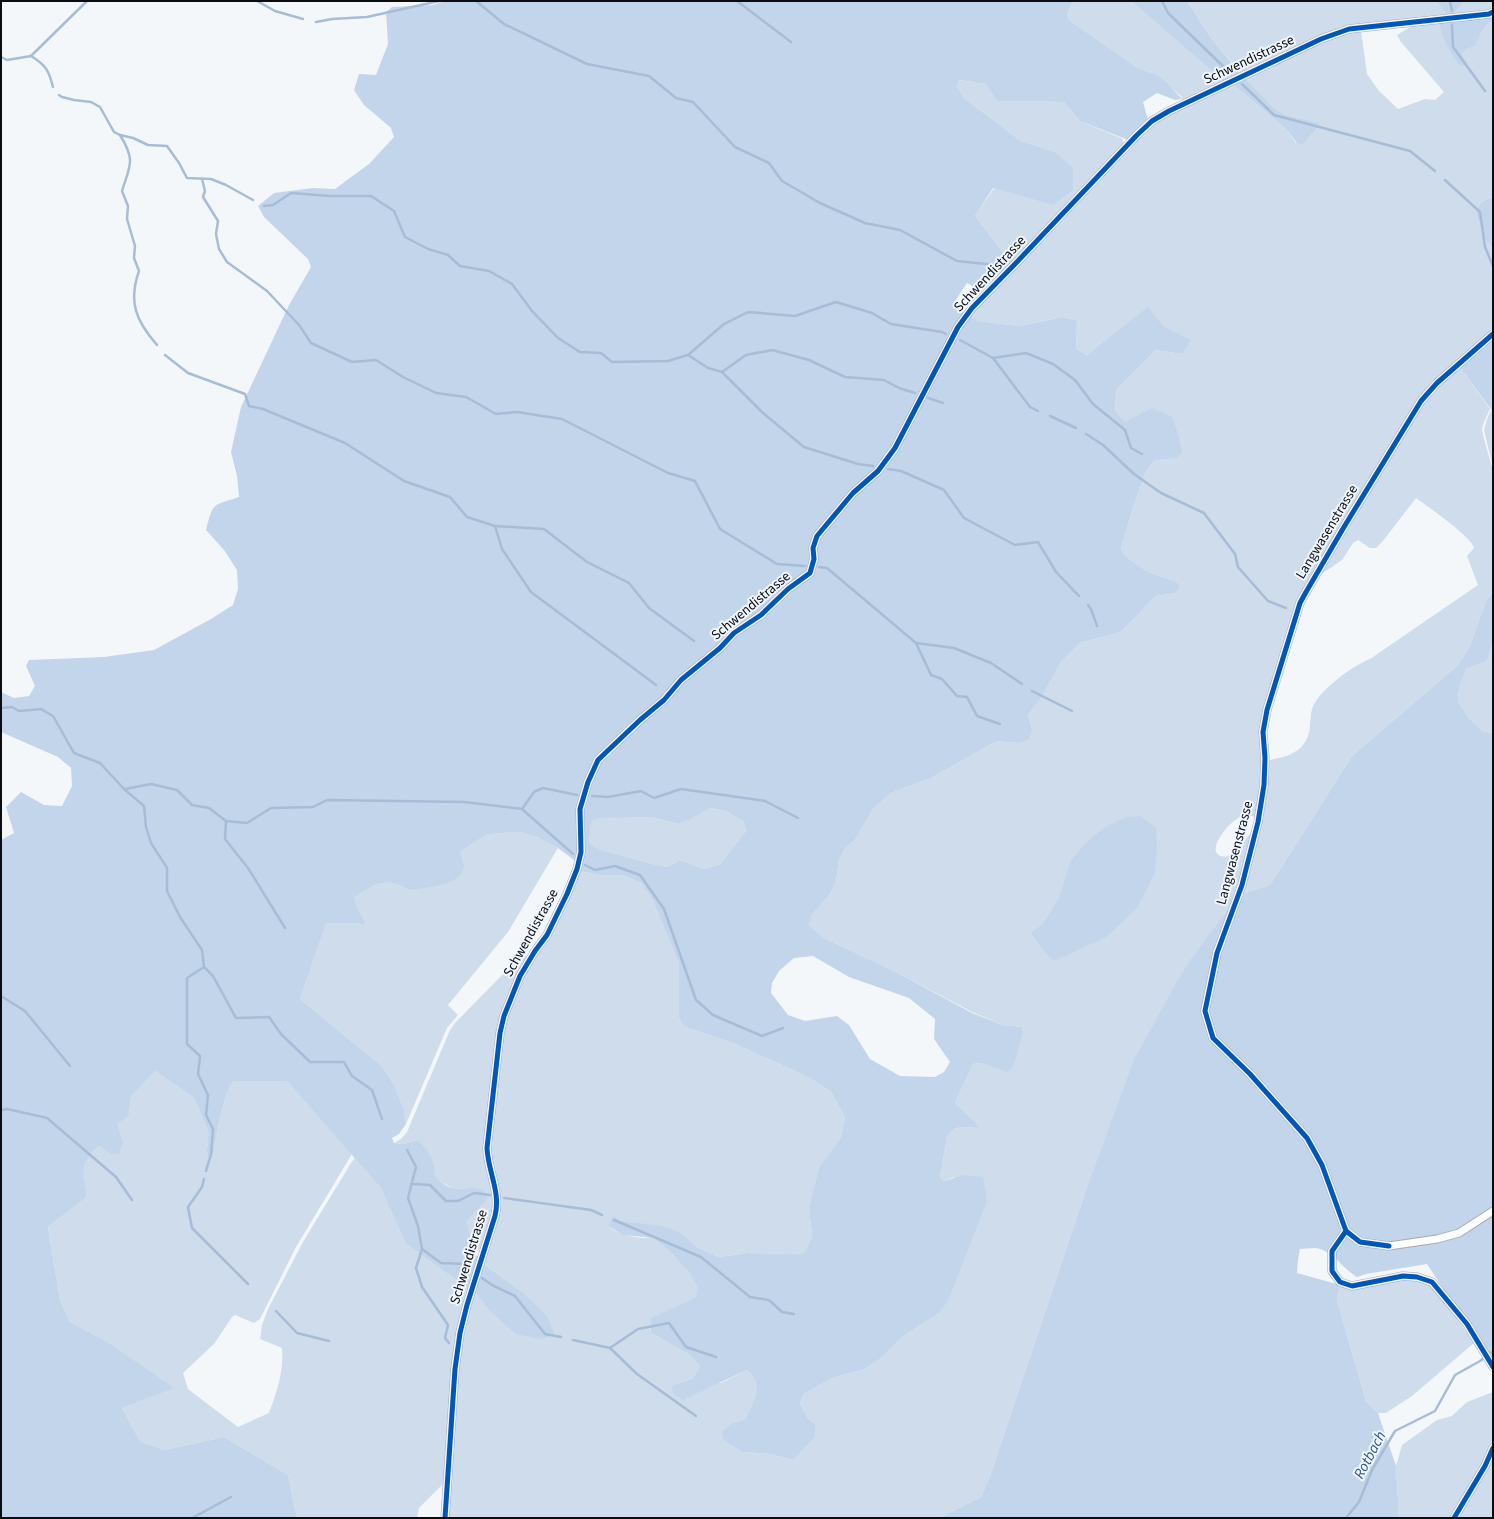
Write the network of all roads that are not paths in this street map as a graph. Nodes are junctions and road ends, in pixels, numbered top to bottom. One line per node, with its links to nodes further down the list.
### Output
1 (1493, 12): 7 (street, Schwendistrasse)
2 (1493, 334): 4 (street, Langwasenstrasse)
3 (1493, 1212): 4 (street)
4 (1346, 1231): 5 (street)
5 (1492, 1365)
6 (1493, 1448): 8 (street)
7 (445, 1518)
8 (1454, 1518)

